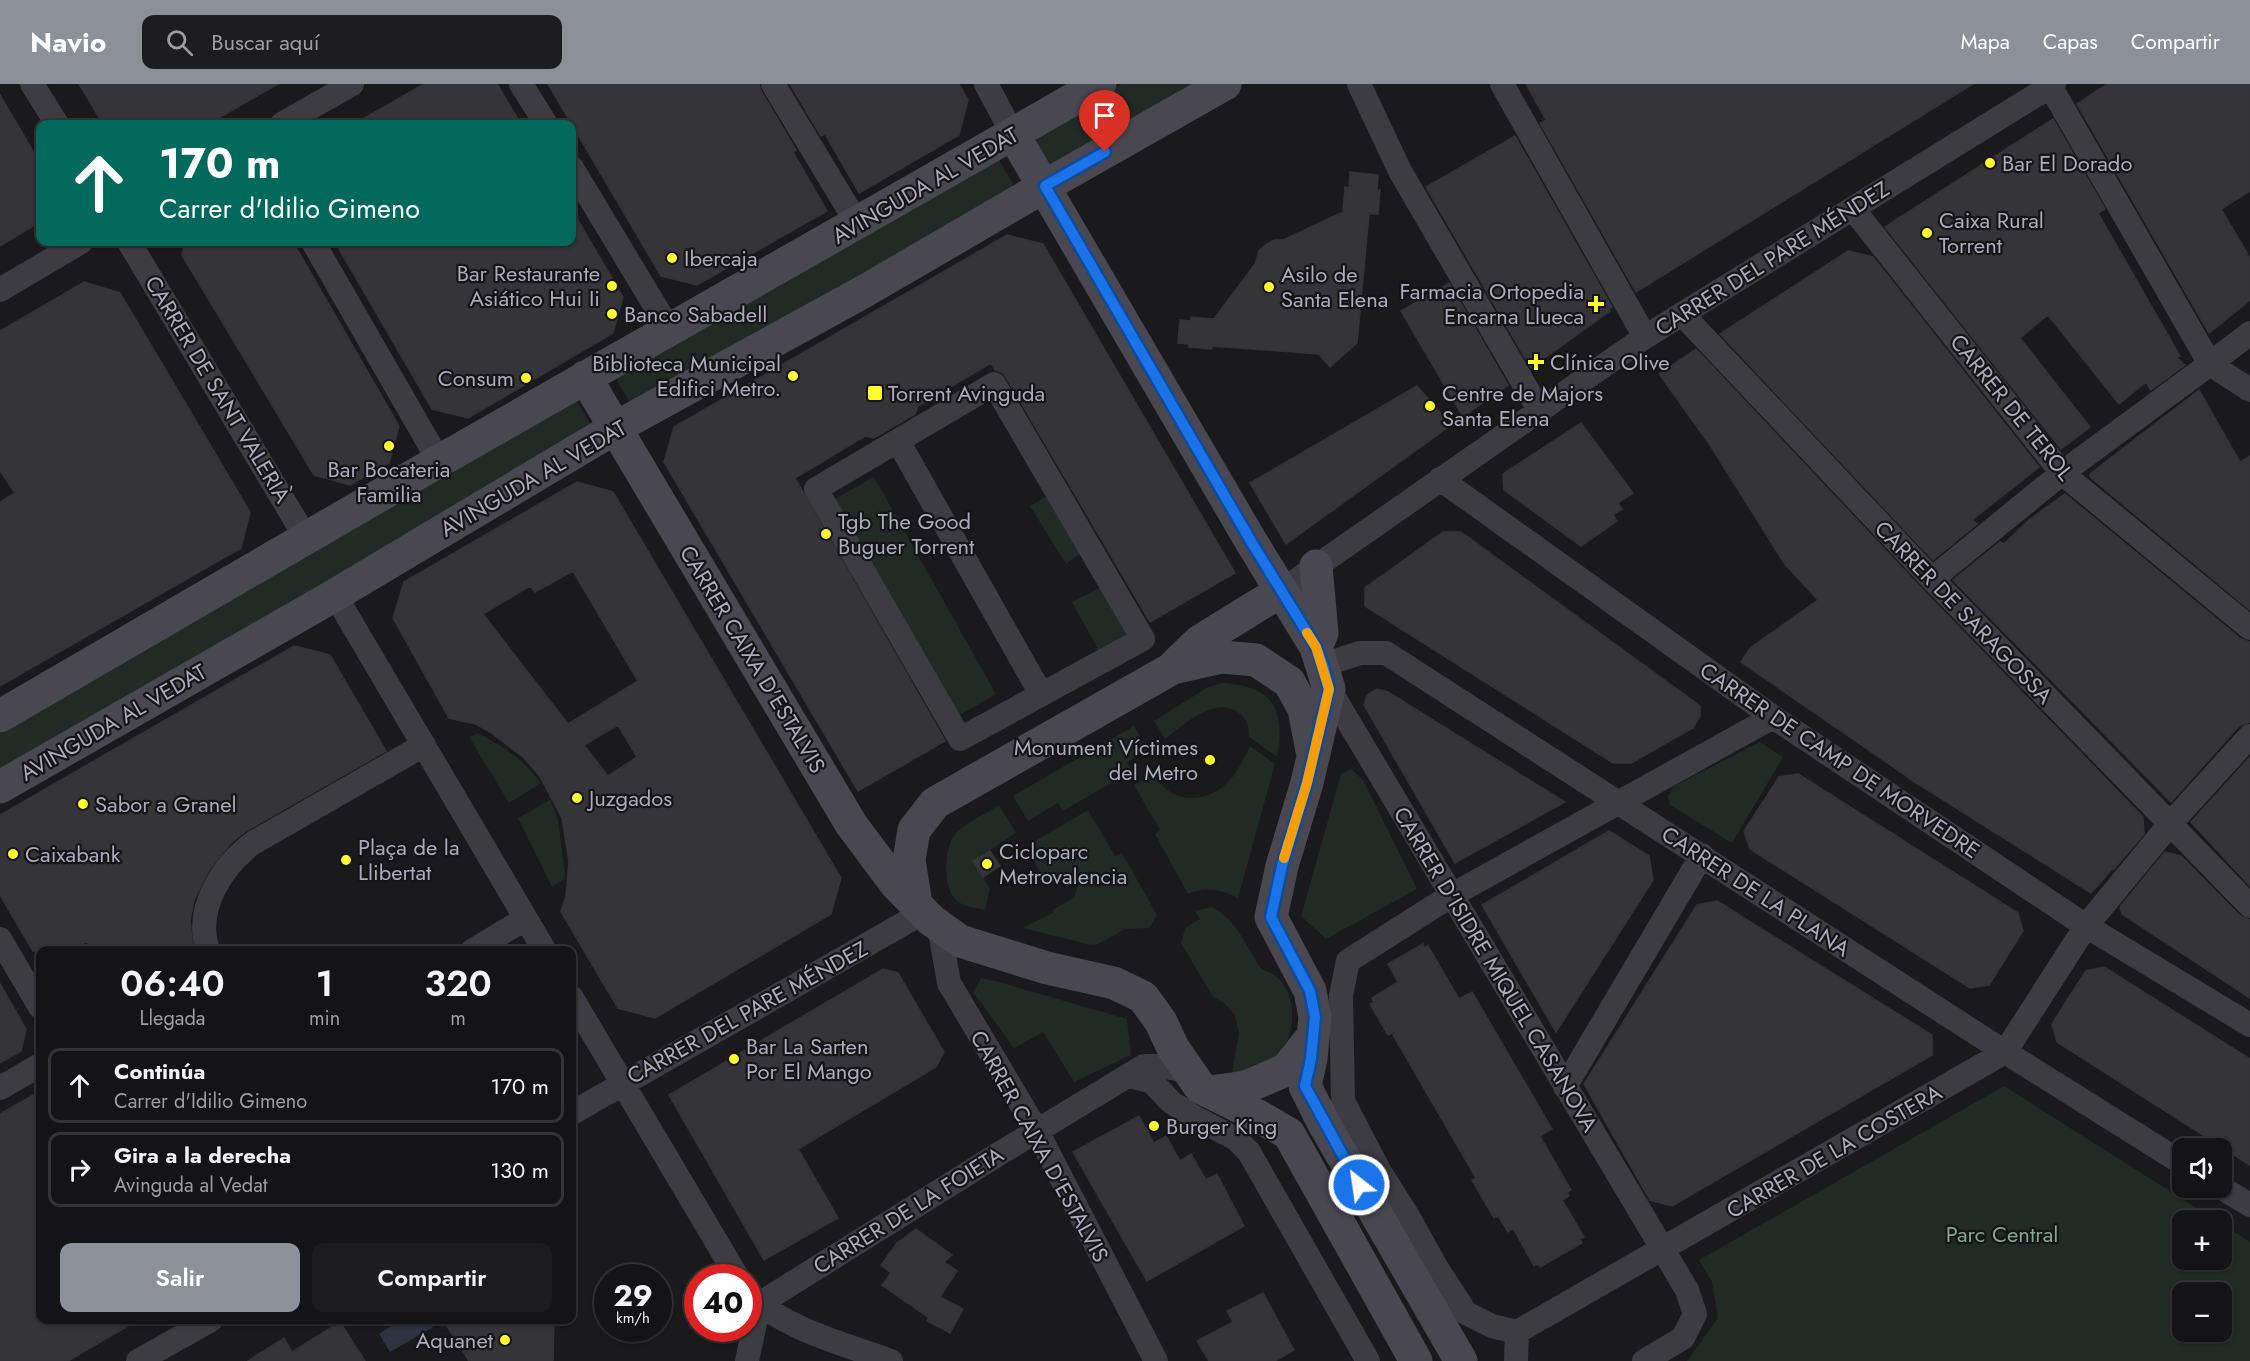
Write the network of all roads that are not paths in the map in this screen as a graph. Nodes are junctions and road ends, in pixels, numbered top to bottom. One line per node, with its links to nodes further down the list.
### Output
1 (32, 84): 11 (street)
2 (352, 84): 12 (street)
3 (521, 84): 13 (street)
4 (773, 84): 18 (street)
5 (986, 84): 14 (street)
6 (1100, 84): 14 (street, AVINGUDA AL VEDAT)
7 (1225, 84): 16 (street, AVINGUDA AL VEDAT)
8 (1359, 84): 30 (street)
9 (1502, 84): 26 (street)
10 (2051, 85): 17 (street, CARRER DEL PARE MÉNDEZ); 27 (street)
11 (54, 120)
12 (289, 120)
13 (544, 120)
14 (1013, 134): 16 (street); 18 (street, AVINGUDA AL VEDAT)
15 (576, 175): 24 (street)
16 (1045, 186): 31 (street, AVINGUDA AL VEDAT); 39 (street)
17 (1853, 209): 23 (street, CARRER DEL PARE MÉNDEZ); 34 (street, CARRER DE TEROL)
18 (857, 224): 24 (street, AVINGUDA AL VEDAT)
19 (74, 246): 22 (street)
20 (131, 246): 36 (street, CARRER DE SANT VALERIÀ)
21 (315, 246): 33 (street)
22 (0, 290)
23 (1682, 314): 26 (street, CARRER DEL PARE MÉNDEZ); 38 (street, CARRER DE SARAGOSSA)
24 (669, 329): 28 (street, AVINGUDA AL VEDAT)
25 (2250, 333): 27 (street)
26 (1645, 337): 30 (street, CARRER DEL PARE MÉNDEZ)
27 (2210, 364): 29 (street); 34 (street)
28 (585, 377): 31 (street, CARRER CAIXA D'ESTALVIS); 33 (street, AVINGUDA AL VEDAT)
29 (2250, 390)
30 (1539, 410): 35 (street, CARRER DEL PARE MÉNDEZ)
31 (615, 428): 40 (street, AVINGUDA AL VEDAT); 56 (street, CARRER CAIXA D'ESTALVIS)
32 (898, 441): 44 (street); 44 (street); 44 (street)
33 (439, 461): 36 (street, AVINGUDA AL VEDAT)
34 (2062, 472): 38 (street); 41 (street, CARRER DE TEROL)
35 (1440, 479): 37 (street, CARRER DEL PARE MÉNDEZ); 46 (street, CARRER DE CAMP DE MORVEDRE)
36 (306, 538): 45 (street, AVINGUDA AL VEDAT)
37 (1316, 566): 39 (street, CARRER DEL PARE MÉNDEZ); 42 (street)
38 (1932, 579): 52 (street, CARRER DE SARAGOSSA)
39 (1281, 591): 42 (street); 43 (street, CARRER DEL PARE MÉNDEZ)
40 (335, 595): 48 (street); 50 (street, AVINGUDA AL VEDAT)
41 (2250, 627)
42 (1323, 667): 49 (street); 51 (street, CARRER DE LA PLANA); 54 (street, CARRER D'ISIDRE MIQUEL CASANOVA)
43 (1173, 668): 49 (street, CARRER DEL PARE MÉNDEZ); 56 (street, CARRER DEL PARE MÉNDEZ)
44 (1041, 694)
45 (0, 716)
46 (1773, 717): 51 (street); 58 (street, CARRER DE CAMP DE MORVEDRE)
47 (2250, 736): 52 (street)
48 (424, 746): 57 (street); 60 (street)
49 (1314, 758): 63 (street)
50 (0, 787)
51 (1619, 802): 53 (street, CARRER DE LA PLANA); 54 (street)
52 (2170, 824): 55 (street, CARRER DE SARAGOSSA); 58 (street)
53 (1702, 855): 68 (street, CARRER DE LA PLANA); 73 (street)
54 (1452, 895): 73 (street, CARRER D'ISIDRE MIQUEL CASANOVA); 75 (street)
55 (2250, 906)
56 (926, 914): 71 (street, CARRER DEL PARE MÉNDEZ); 72 (street, CARRER CAIXA D'ESTALVIS); 77 (street, CARRER CAIXA D'ESTALVIS)
57 (525, 919): 61 (street); 62 (street)
58 (2086, 926): 66 (street, CARRER DE CAMP DE MORVEDRE); 68 (street)
59 (0, 939): 64 (street)
60 (207, 946)
61 (479, 946)
62 (542, 946)
63 (1291, 953): 67 (street); 75 (street)
64 (36, 1000)
65 (576, 1005): 71 (street)
66 (2250, 1025)
67 (1314, 1034): 72 (street); 95 (street)
68 (2005, 1052): 79 (street, CARRER DE LA PLANA); 82 (street, CARRER DE LA COSTERA)
69 (36, 1067): 74 (street)
70 (1129, 1076): 72 (street, CARRER DE LA FOIETA); 77 (street, CARRER DE LA FOIETA); 78 (street)
71 (622, 1083): 76 (street, CARRER DEL PARE MÉNDEZ); 83 (street)
72 (1207, 1087): 78 (street); 94 (street)
73 (1565, 1087): 82 (street, CARRER D'ISIDRE MIQUEL CASANOVA)
74 (0, 1089)
75 (1343, 1101): 87 (street)
76 (576, 1111)
77 (1036, 1131): 84 (street, CARRER DE LA FOIETA); 92 (street, CARRER CAIXA D'ESTALVIS)
78 (1236, 1139): 93 (street)
79 (2172, 1157)
80 (2232, 1194): 81 (street)
81 (2250, 1205)
82 (1663, 1249): 87 (street, CARRER DE LA COSTERA); 97 (street)
83 (730, 1264)
84 (762, 1293)
85 (762, 1304): 91 (street)
86 (203, 1324): 89 (street)
87 (1517, 1332): 96 (street)
88 (749, 1342): 90 (street)
89 (138, 1361)
90 (747, 1361)
91 (891, 1361)
92 (1156, 1361)
93 (1368, 1361)
94 (1416, 1361)
95 (1461, 1361)
96 (1516, 1361)
97 (1644, 1361)

